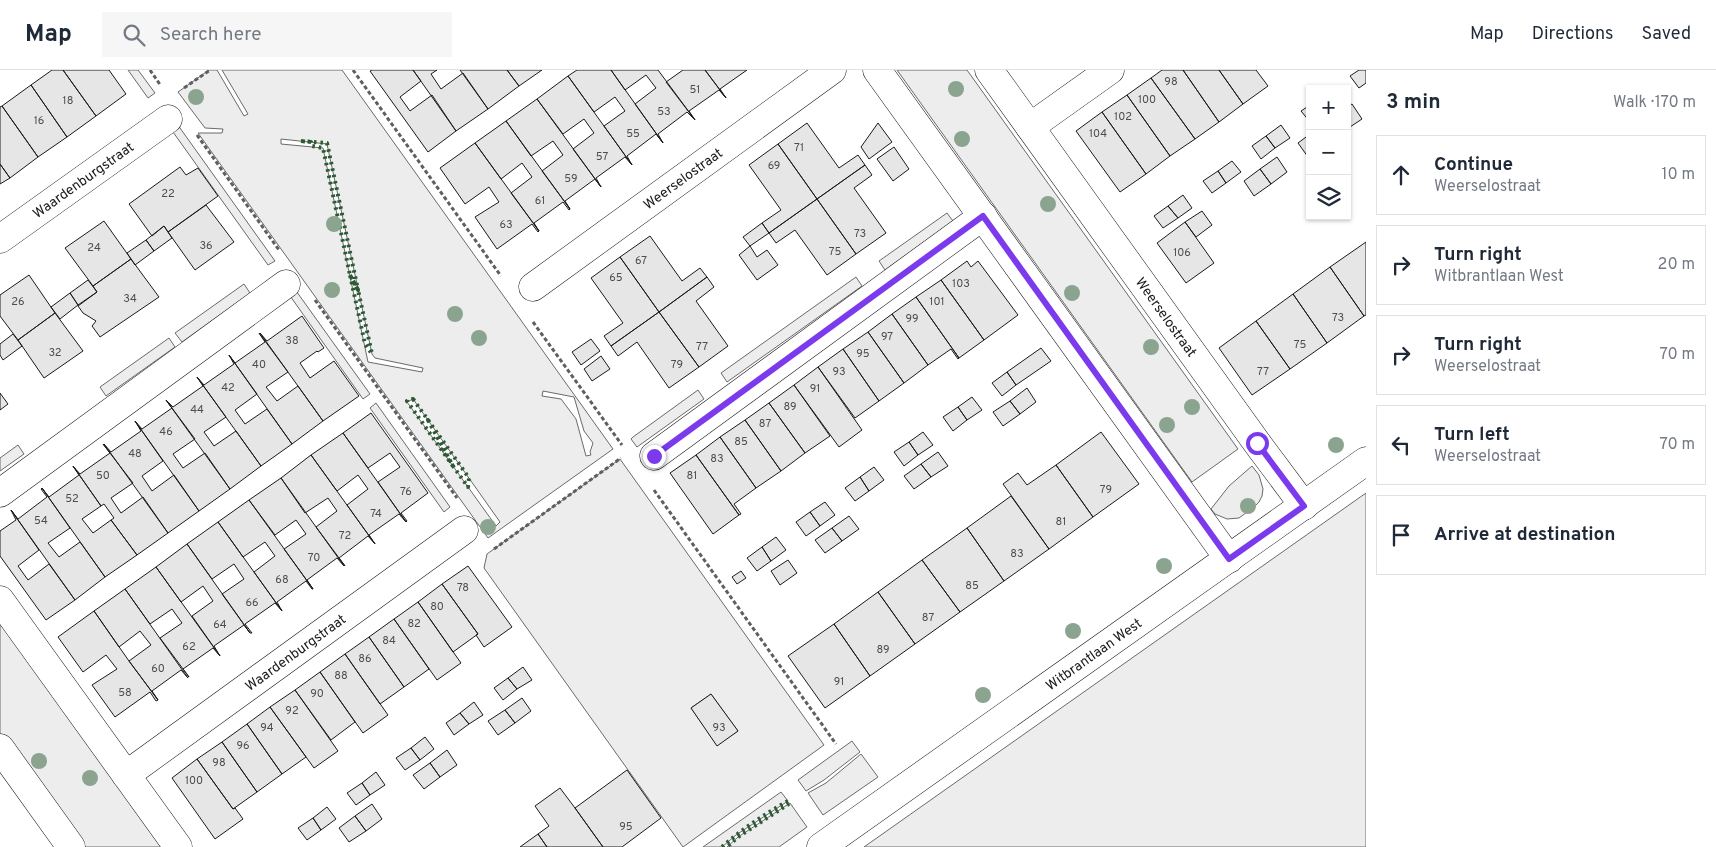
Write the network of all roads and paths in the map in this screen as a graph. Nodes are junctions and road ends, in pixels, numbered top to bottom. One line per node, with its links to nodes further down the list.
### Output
1 (150, 70): 8 (path)
2 (210, 70): 9 (path)
3 (353, 70): 16 (path)
4 (832, 70): 17 (street, Weerselostraat)
5 (877, 70): 13 (street)
6 (989, 70): 11 (street, Weerselostraat)
7 (1110, 70): 11 (street)
8 (165, 91)
9 (178, 92)
10 (168, 119): 14 (street, Waardenburgstraat)
11 (1030, 127): 25 (street, Weerselostraat)
12 (196, 135): 15 (path)
13 (983, 216): 20 (street); 28 (street)
14 (0, 239)
15 (281, 252)
16 (506, 283)
17 (533, 287)
18 (298, 288): 23 (street); 24 (path)
19 (528, 315): 27 (path)
20 (654, 456)
21 (1366, 461): 25 (street, Witbrantlaan West)
22 (650, 484): 30 (path)
23 (0, 493)
24 (458, 499)
25 (1304, 506): 28 (street, Witbrantlaan West)
26 (464, 530): 32 (street, Waardenburgstraat)
27 (489, 543)
28 (1229, 559): 35 (street, Witbrantlaan West)
29 (0, 600): 32 (street)
30 (836, 744)
31 (0, 748): 33 (street)
32 (126, 775): 34 (street)
33 (71, 847)
34 (178, 847)
35 (821, 847)

